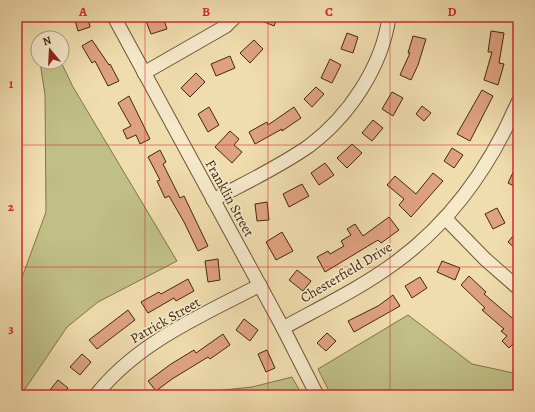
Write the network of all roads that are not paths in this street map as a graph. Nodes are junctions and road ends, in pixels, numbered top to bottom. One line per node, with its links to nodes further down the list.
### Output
1 (114, 17): 4 (street, Franklin Street)
2 (235, 17): 4 (street)
3 (389, 17): 6 (street)
4 (144, 73): 6 (street, Franklin Street)
5 (518, 102): 7 (street, Chesterfield Drive)
6 (213, 200): 8 (street, Franklin Street)
7 (446, 218): 9 (street); 10 (street, Chesterfield Drive)
8 (260, 285): 10 (street, Franklin Street); 11 (street, Patrick Street)
9 (518, 288)
10 (283, 328): 12 (street, Franklin Street)
11 (96, 395)
12 (317, 395)

